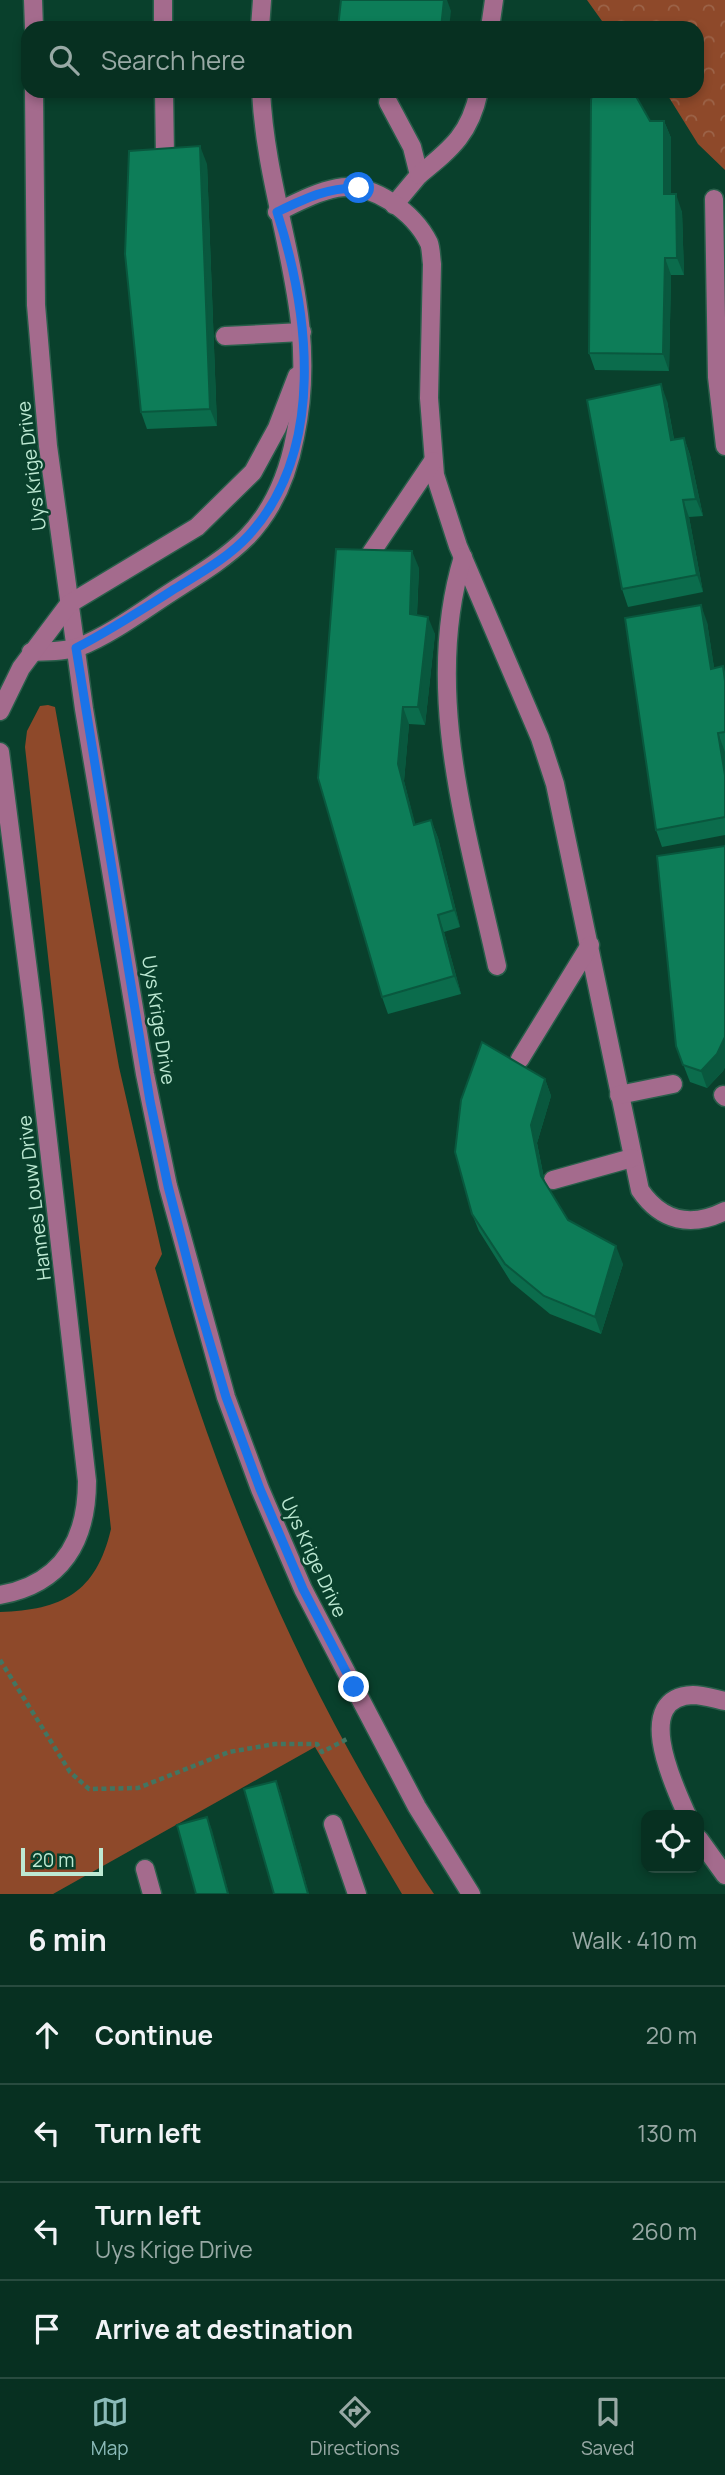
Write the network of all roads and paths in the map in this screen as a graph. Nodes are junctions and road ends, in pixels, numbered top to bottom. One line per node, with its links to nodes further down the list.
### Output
1 (33, 0): 5 (street)
2 (163, 0): 6 (street)
3 (262, 0): 7 (street)
4 (494, 0): 8 (street)
5 (34, 21)
6 (163, 21)
7 (260, 21)
8 (491, 21)
9 (34, 98): 26 (street, Uys Krige Drive)
10 (164, 98): 14 (street)
11 (261, 98): 18 (street)
12 (477, 98): 15 (street)
13 (388, 102): 15 (street)
14 (165, 156)
15 (419, 175): 17 (street)
16 (713, 199): 22 (street)
17 (394, 205): 18 (street); 23 (street)
18 (277, 212): 19 (street)
19 (302, 332): 20 (street); 21 (street)
20 (225, 336)
21 (304, 354): 26 (street); 27 (street)
22 (725, 446)
23 (433, 461): 24 (street); 25 (street)
24 (370, 553)
25 (463, 557): 31 (street); 32 (street)
26 (69, 604): 27 (street, Uys Krige Drive); 28 (street)
27 (76, 648): 28 (street); 50 (street, Uys Krige Drive)
28 (31, 652): 29 (street)
29 (0, 711)
30 (0, 752): 39 (street, Hannes Louw Drive)
31 (590, 945): 33 (street); 35 (street)
32 (497, 966)
33 (520, 1059)
34 (673, 1084): 35 (street)
35 (620, 1095): 36 (street)
36 (632, 1158): 37 (street); 38 (street)
37 (553, 1181)
38 (725, 1211)
39 (0, 1595)
40 (0, 1660): 42 (path)
41 (725, 1700): 43 (street)
42 (347, 1739)
43 (685, 1810)
44 (333, 1824): 49 (street)
45 (704, 1846): 47 (street)
46 (145, 1869): 48 (street)
47 (725, 1875)
48 (152, 1894)
49 (357, 1894)
50 (471, 1894)

